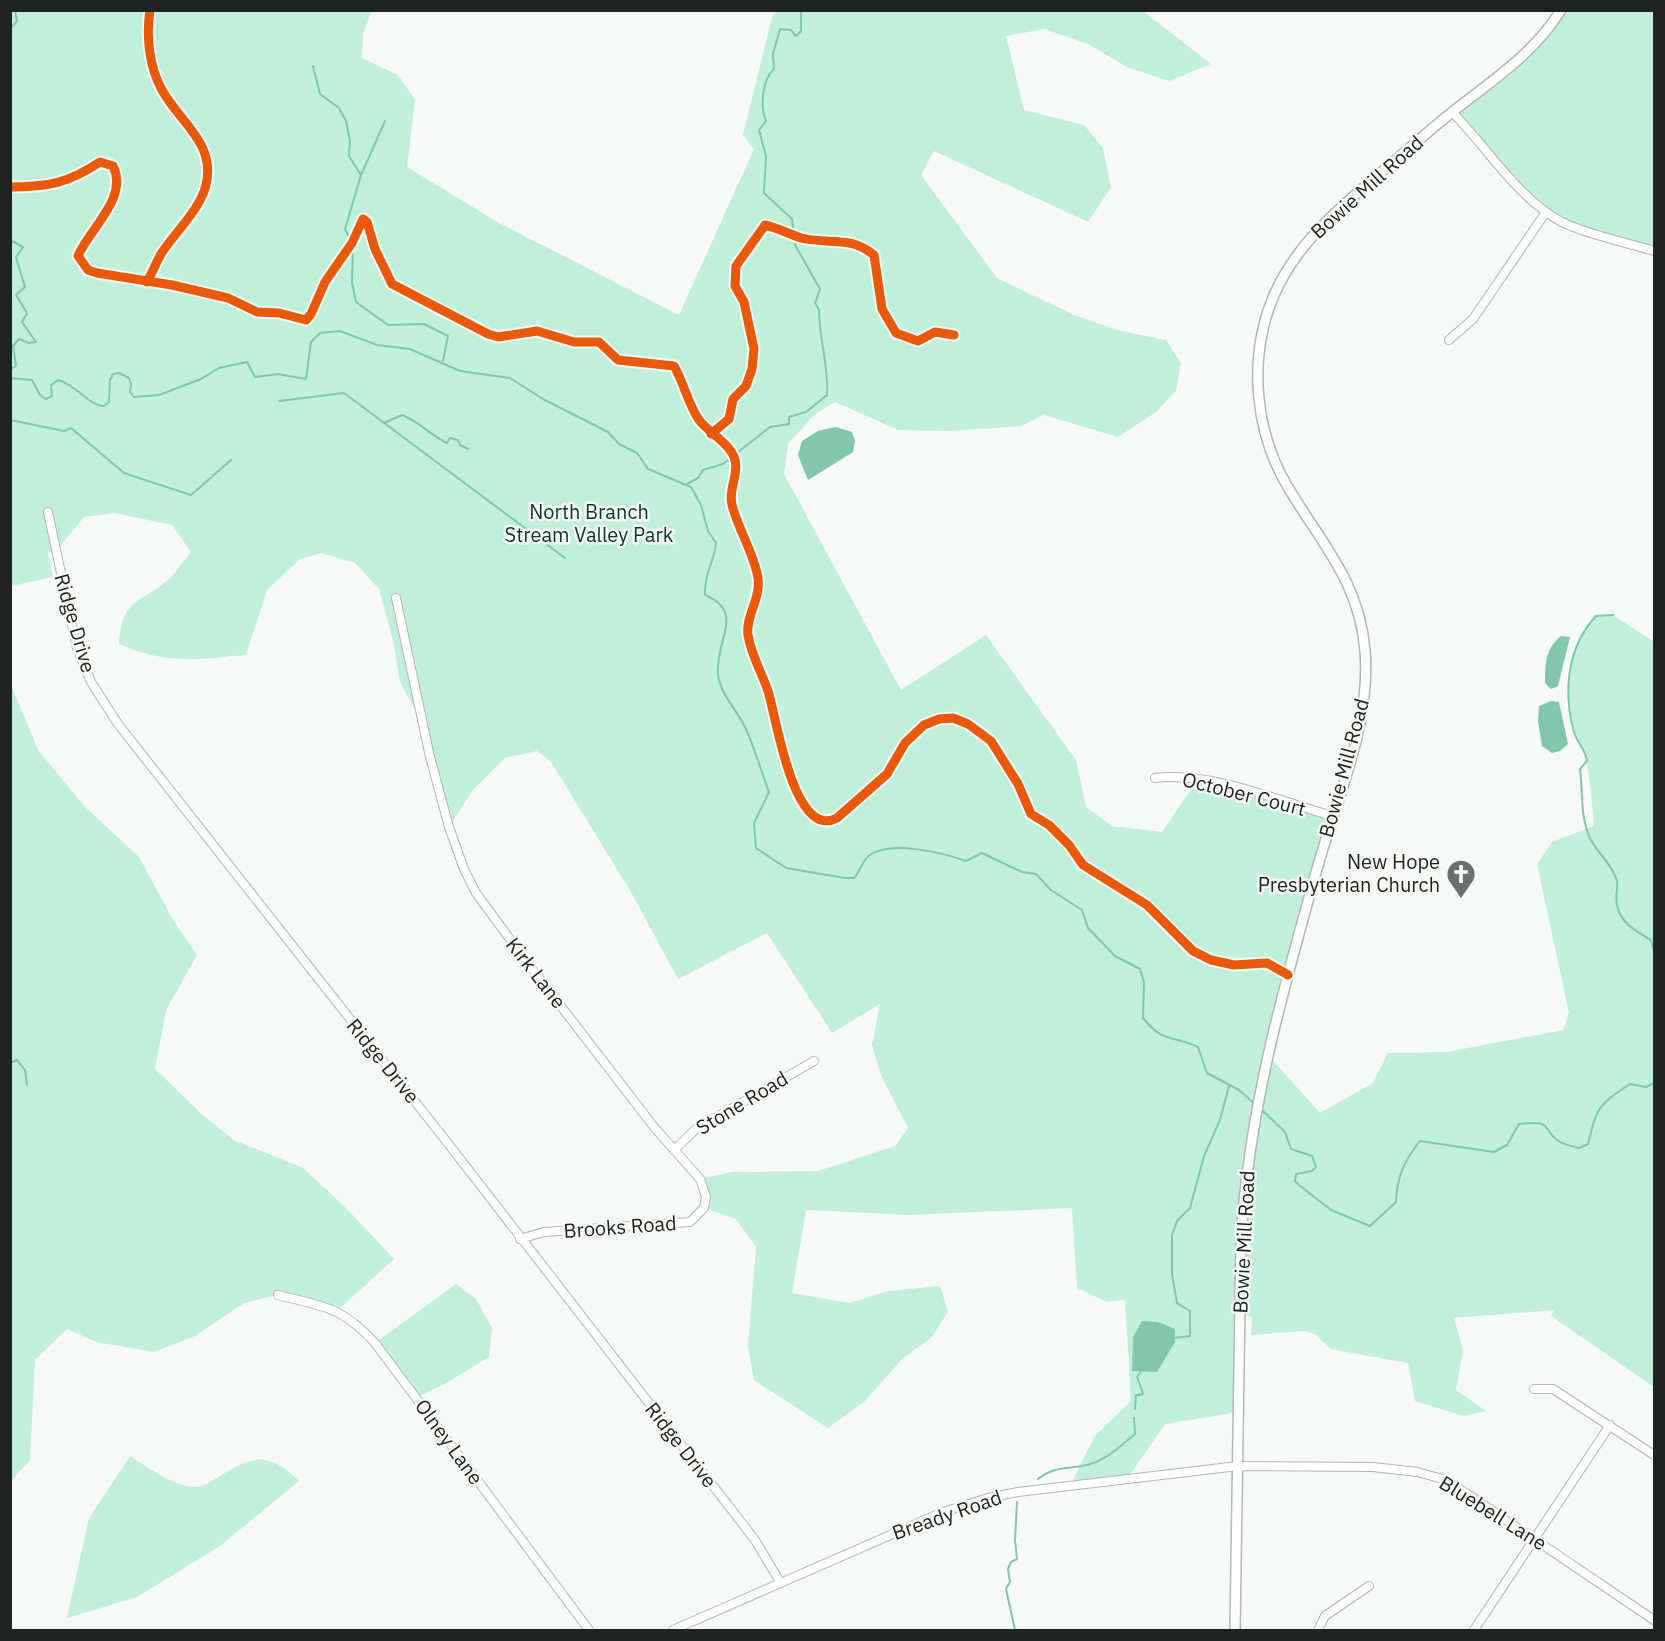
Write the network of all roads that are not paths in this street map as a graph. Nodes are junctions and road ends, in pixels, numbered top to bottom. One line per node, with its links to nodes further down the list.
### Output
1 (1561, 10): 2 (street, Bowie Mill Road)
2 (1452, 111): 3 (street); 9 (street, Bowie Mill Road)
3 (1546, 212): 4 (street); 5 (street)
4 (1654, 251)
5 (1449, 340)
6 (48, 512): 13 (street, Ridge Drive)
7 (396, 598): 11 (street, Kirk Lane)
8 (1155, 778): 9 (street, October Court)
9 (1332, 816): 18 (street, Bowie Mill Road)
10 (814, 1061): 11 (street, Stone Road)
11 (674, 1150): 12 (street, Kirk Lane)
12 (706, 1197): 13 (street, Brooks Road)
13 (520, 1239): 20 (street, Ridge Drive)
14 (278, 1295): 23 (street, Olney Lane)
15 (1534, 1389): 16 (street)
16 (1610, 1425): 17 (street); 19 (street)
17 (1654, 1455)
18 (1238, 1466): 19 (street, Bluebell Lane); 20 (street, Bready Road); 25 (street, Bowie Mill Road)
19 (1536, 1538): 22 (street, Bluebell Lane); 27 (street)
20 (780, 1582): 24 (street, Bready Road)
21 (1369, 1586): 26 (street)
22 (1654, 1620)
23 (590, 1630)
24 (673, 1630)
25 (1235, 1630)
26 (1318, 1630)
27 (1474, 1630)

